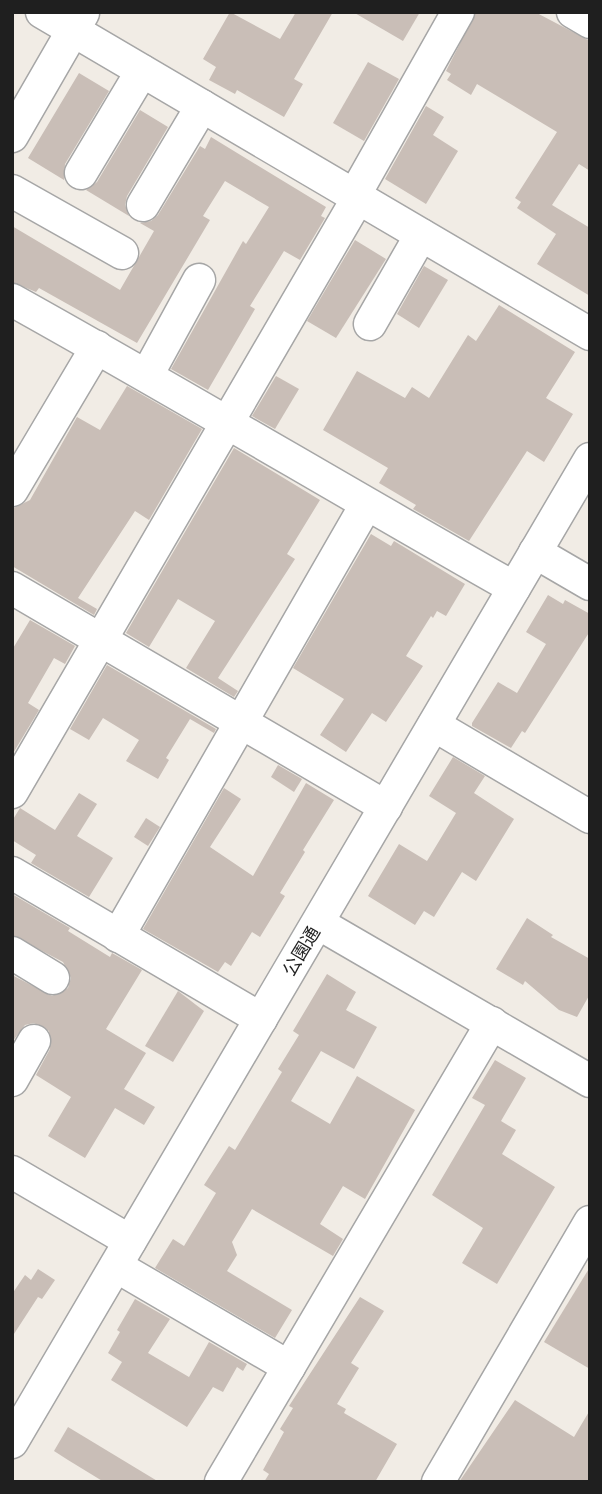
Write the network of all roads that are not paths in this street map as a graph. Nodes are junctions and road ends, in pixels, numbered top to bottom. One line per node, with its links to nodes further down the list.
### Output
1 (42, 12): 4 (street)
2 (458, 12): 11 (street)
3 (573, 12): 5 (street)
4 (78, 21): 6 (street); 8 (street)
5 (590, 22)
6 (142, 71): 7 (street); 9 (street)
7 (202, 106): 11 (street); 12 (street)
8 (12, 136)
9 (81, 173)
10 (12, 191): 14 (street)
11 (356, 197): 13 (street); 21 (street)
12 (143, 205)
13 (421, 235): 17 (street); 18 (street)
14 (122, 253)
15 (199, 280): 20 (street)
16 (12, 300): 19 (street)
17 (370, 324)
18 (590, 334)
19 (97, 347): 20 (street); 23 (street)
20 (147, 375): 21 (street)
21 (229, 422): 24 (street); 29 (street)
22 (590, 459): 25 (street, 公園通)
23 (12, 490)
24 (366, 505): 28 (street); 30 (street)
25 (536, 552): 26 (street); 28 (street, 公園通)
26 (590, 584)
27 (12, 588): 29 (street)
28 (514, 588): 31 (street, 公園通)
29 (100, 639): 30 (street); 32 (street)
30 (241, 720): 33 (street); 37 (street)
31 (434, 725): 33 (street, 公園通); 34 (street)
32 (12, 792)
33 (386, 807): 36 (street, 公園通)
34 (590, 817)
35 (12, 873): 37 (street)
36 (318, 923): 40 (street, 公園通); 41 (street)
37 (118, 936): 40 (street)
38 (12, 953): 39 (street)
39 (53, 978)
40 (261, 1019): 47 (street, 公園通)
41 (492, 1023): 44 (street); 48 (street)
42 (34, 1041): 43 (street)
43 (12, 1080)
44 (590, 1081)
45 (12, 1172): 47 (street)
46 (590, 1222): 51 (street)
47 (123, 1253): 48 (street); 49 (street, 公園通)
48 (289, 1367): 50 (street)
49 (12, 1442)
50 (221, 1482)
51 (438, 1482)

